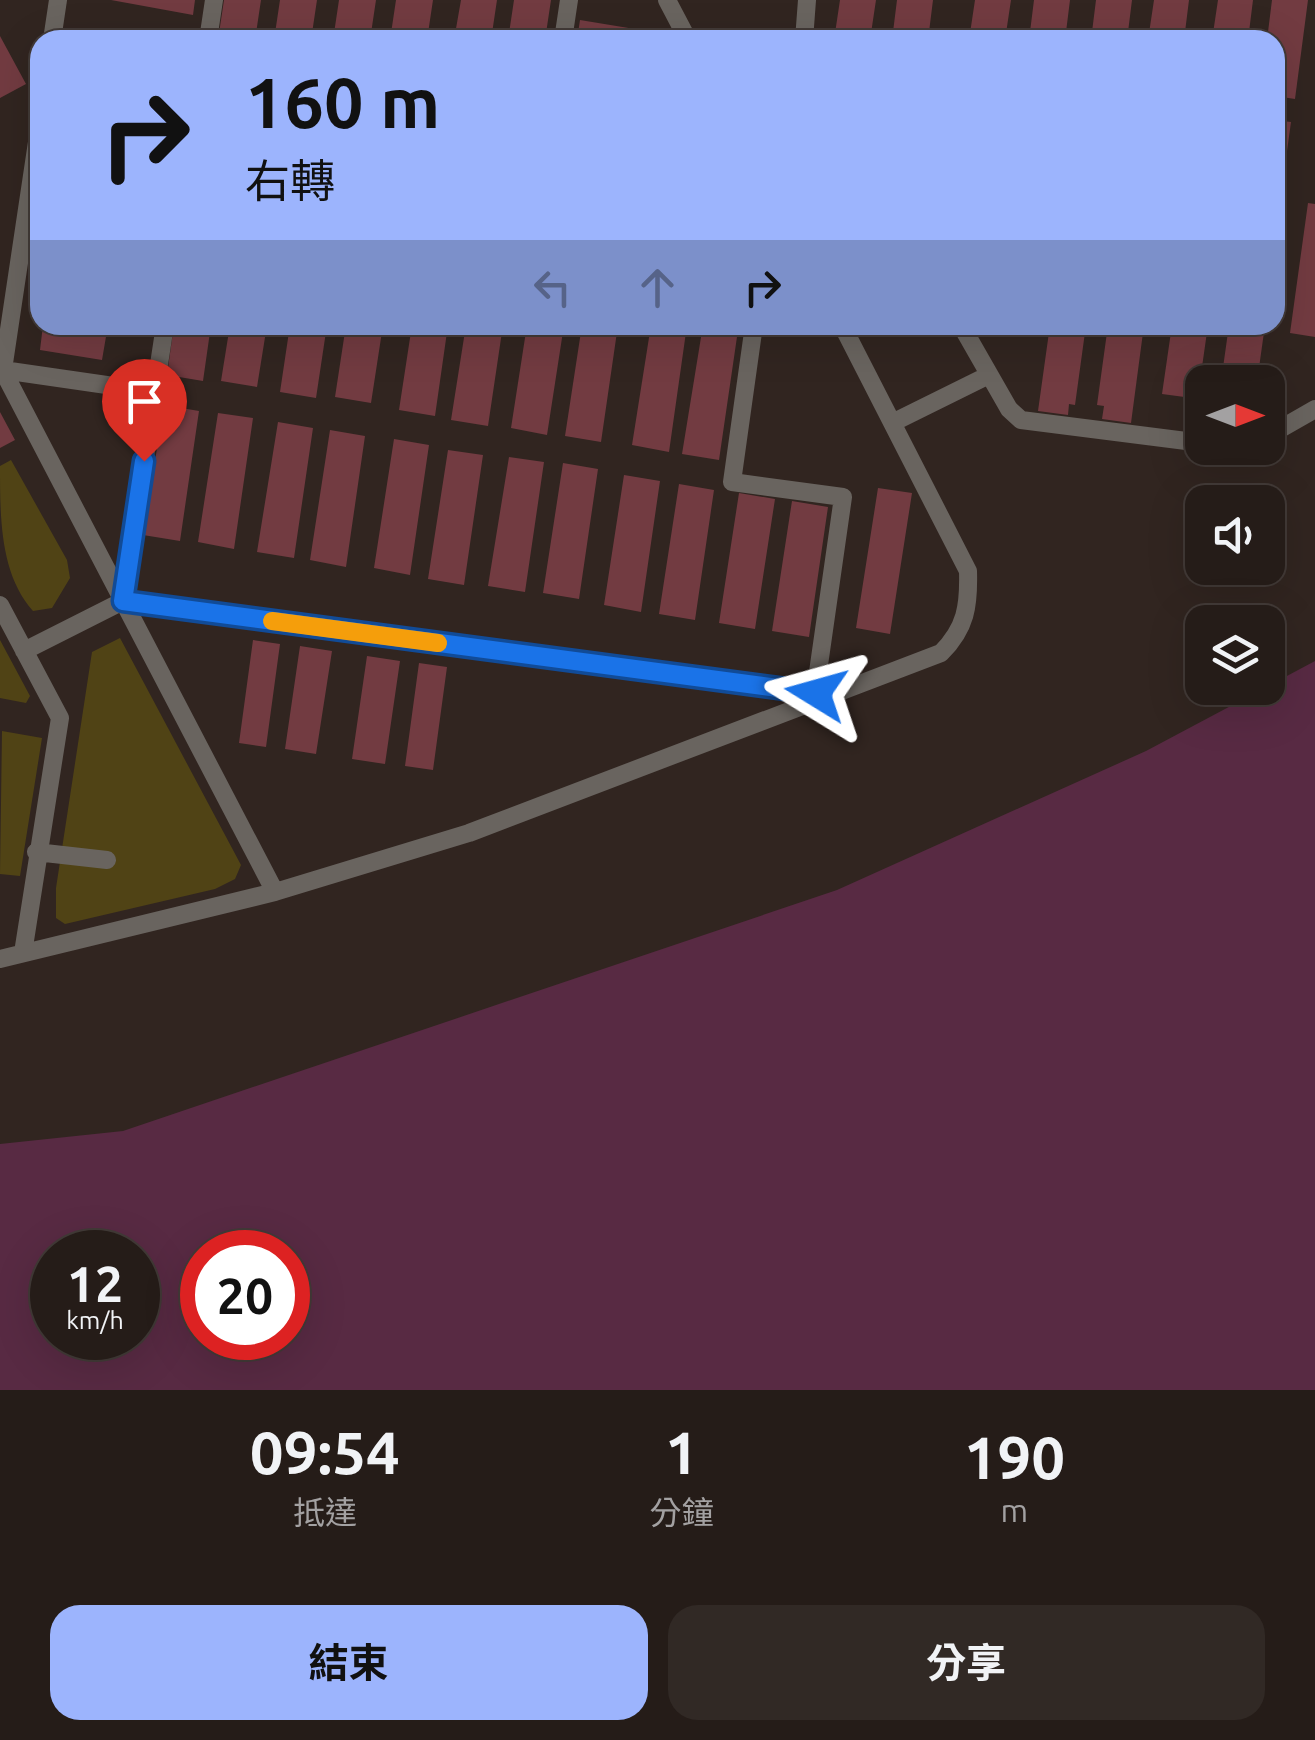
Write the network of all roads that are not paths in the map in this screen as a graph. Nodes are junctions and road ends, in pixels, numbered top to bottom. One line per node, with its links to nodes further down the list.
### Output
1 (58, 0): 6 (lane)
2 (214, 0): 7 (lane)
3 (568, 0): 8 (lane)
4 (667, 0): 9 (lane)
5 (807, 0): 10 (lane)
6 (54, 30)
7 (210, 30)
8 (564, 30)
9 (683, 30)
10 (805, 30)
11 (30, 185): 16 (lane)
12 (164, 335): 18 (lane)
13 (753, 335): 26 (lane)
14 (847, 335): 20 (lane)
15 (967, 335): 17 (lane)
16 (1, 367): 18 (lane); 23 (lane)
17 (989, 374): 20 (lane); 22 (lane)
18 (155, 392): 23 (lane)
19 (1315, 409): 21 (lane)
20 (894, 422): 26 (lane)
21 (1285, 426)
22 (1185, 442)
23 (123, 601): 25 (lane); 26 (lane); 29 (lane)
24 (0, 605): 25 (lane)
25 (24, 651): 27 (lane)
26 (818, 698): 29 (lane)
27 (36, 852): 28 (lane); 30 (lane)
28 (106, 860)
29 (274, 892): 30 (lane)
30 (23, 954): 31 (lane)
31 (0, 959)

